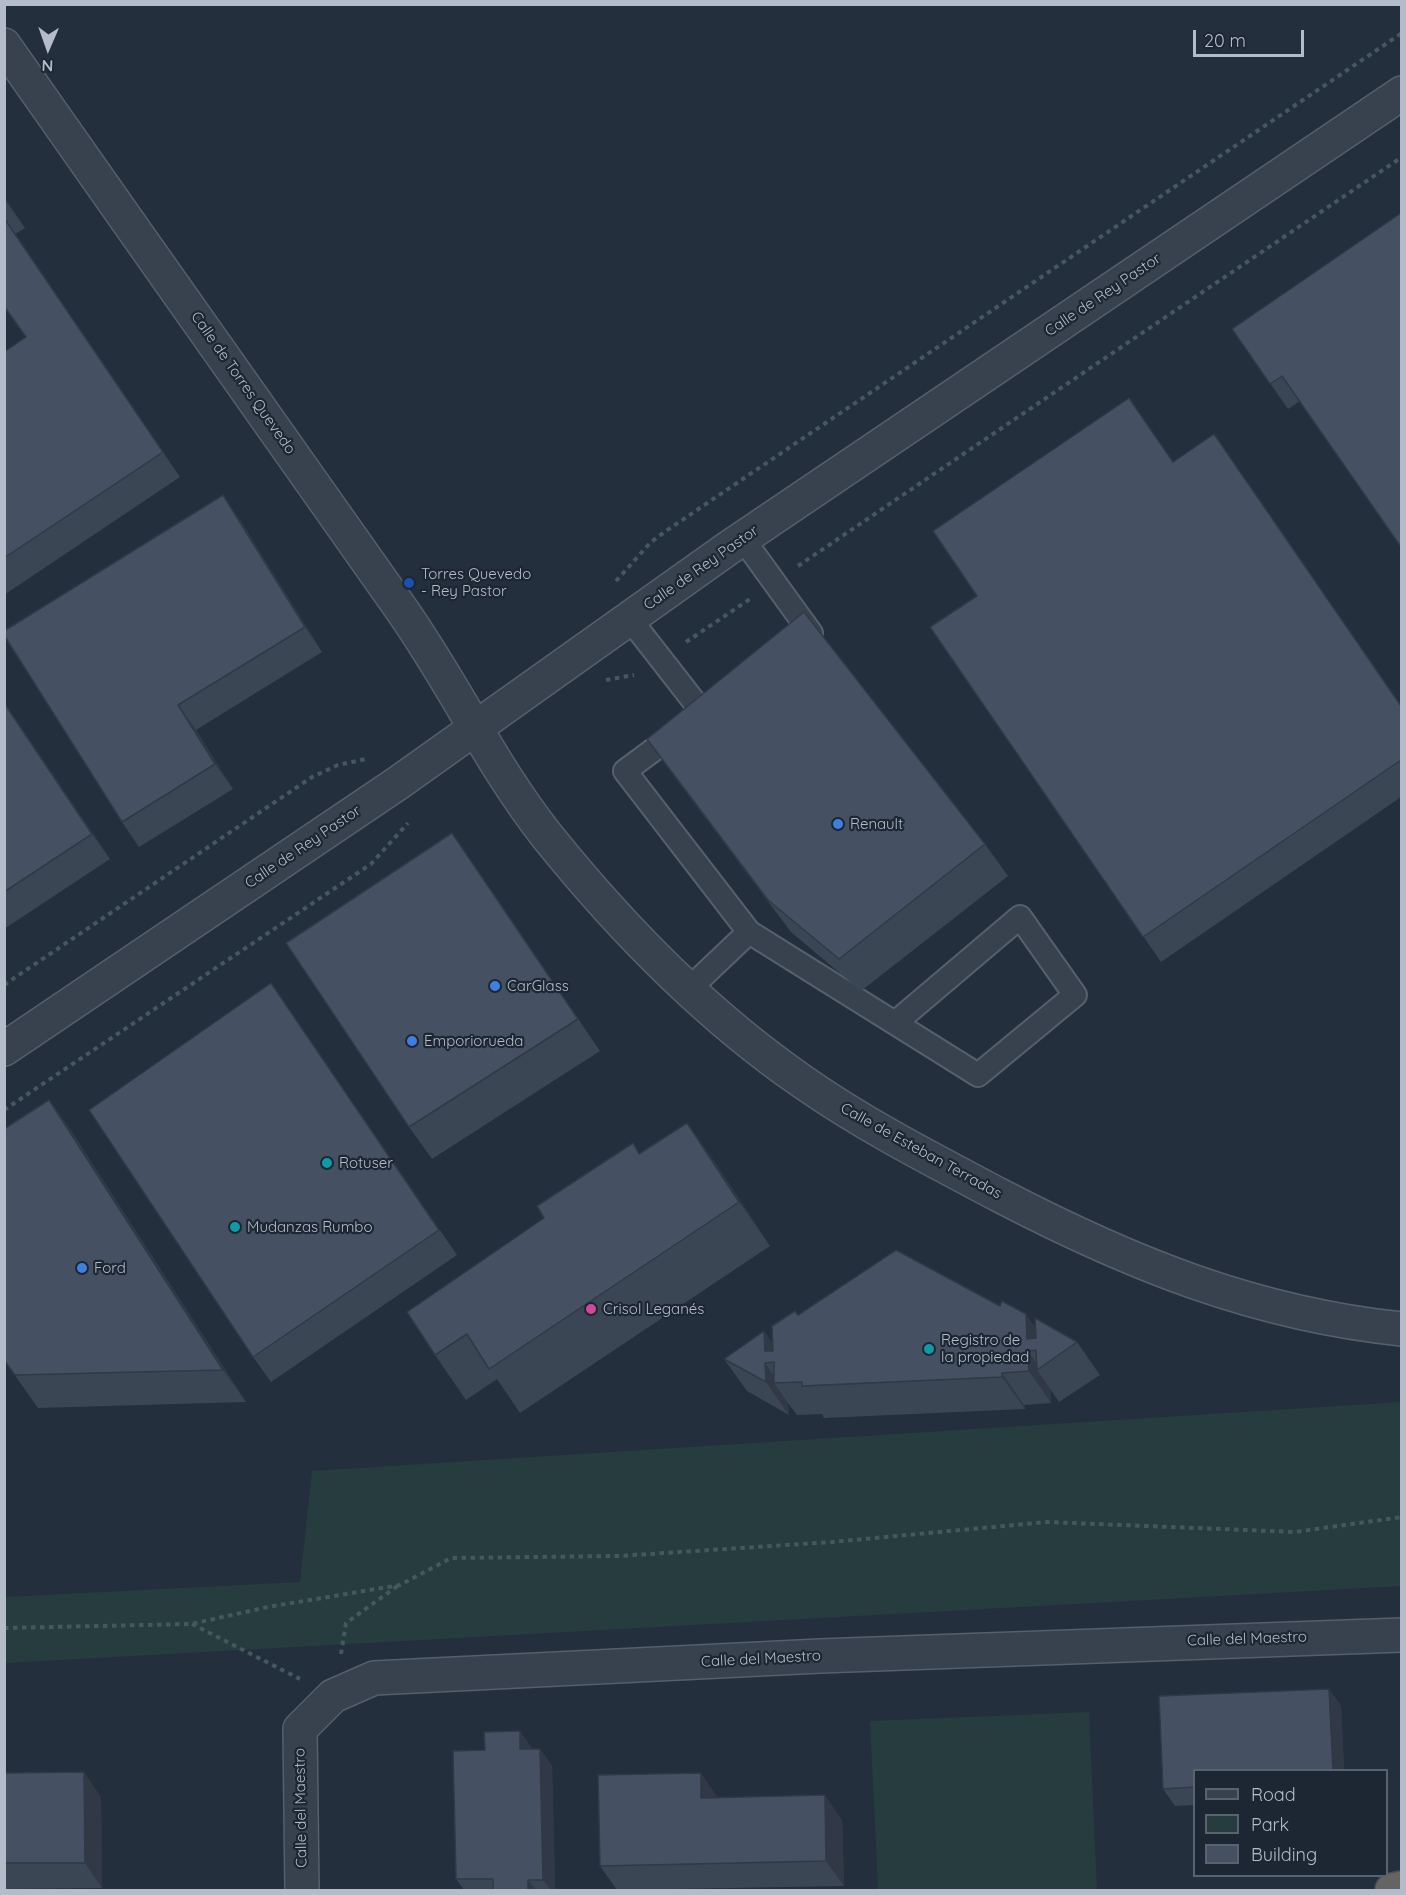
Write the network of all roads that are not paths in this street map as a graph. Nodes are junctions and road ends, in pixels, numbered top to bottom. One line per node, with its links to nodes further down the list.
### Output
1 (4, 45): 6 (street, Calle de Torres Quevedo)
2 (1401, 93): 3 (street, Calle de Rey Pastor)
3 (743, 539): 4 (street, Calle de Rey Pastor); 5 (lane)
4 (629, 618): 6 (street, Calle de Rey Pastor); 7 (lane)
5 (784, 653)
6 (475, 726): 8 (street, Calle de Esteban Terradas); 10 (street, Calle de Rey Pastor)
7 (749, 932): 8 (lane); 9 (lane)
8 (689, 989): 11 (street, Calle de Esteban Terradas)
9 (895, 1023): 9 (lane)
10 (4, 1049)
11 (1401, 1329)
12 (1401, 1635): 14 (street, Calle del Maestro)
13 (1401, 1888): 15 (highway)
14 (302, 1890)
15 (1392, 1890)

